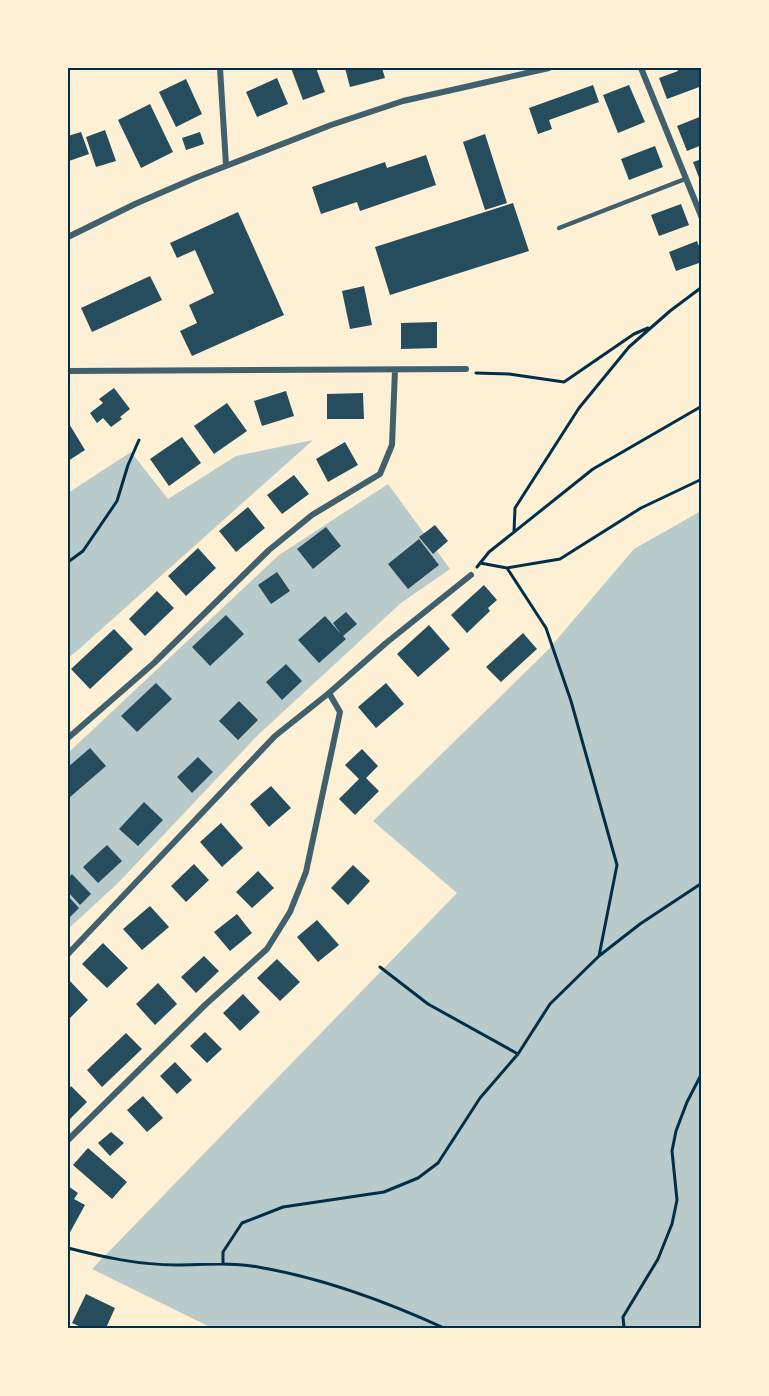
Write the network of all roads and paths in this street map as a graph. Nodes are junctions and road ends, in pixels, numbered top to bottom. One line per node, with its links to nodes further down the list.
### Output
1 (220, 68): 4 (street)
2 (549, 68): 4 (street)
3 (641, 68): 5 (street)
4 (226, 165): 8 (street)
5 (686, 179): 6 (street); 7 (lane)
6 (702, 218)
7 (559, 228)
8 (68, 237)
9 (702, 287): 10 (path)
10 (652, 326): 14 (path); 18 (path)
11 (466, 369): 12 (street)
12 (395, 370): 13 (street); 24 (street)
13 (68, 371)
14 (476, 372)
15 (702, 406): 18 (path)
16 (139, 440): 19 (path)
17 (702, 479): 21 (path)
18 (514, 532): 20 (path)
19 (68, 562)
20 (480, 563): 21 (path); 22 (path)
21 (507, 568): 27 (path)
22 (471, 574): 23 (street)
23 (329, 693): 26 (street); 31 (street)
24 (68, 738)
25 (702, 884): 27 (path)
26 (68, 954)
27 (599, 956): 29 (path)
28 (380, 967): 29 (path)
29 (518, 1054): 33 (path)
30 (702, 1073): 35 (path)
31 (68, 1140)
32 (68, 1248): 33 (path)
33 (223, 1264): 34 (path)
34 (444, 1329)
35 (624, 1329)

